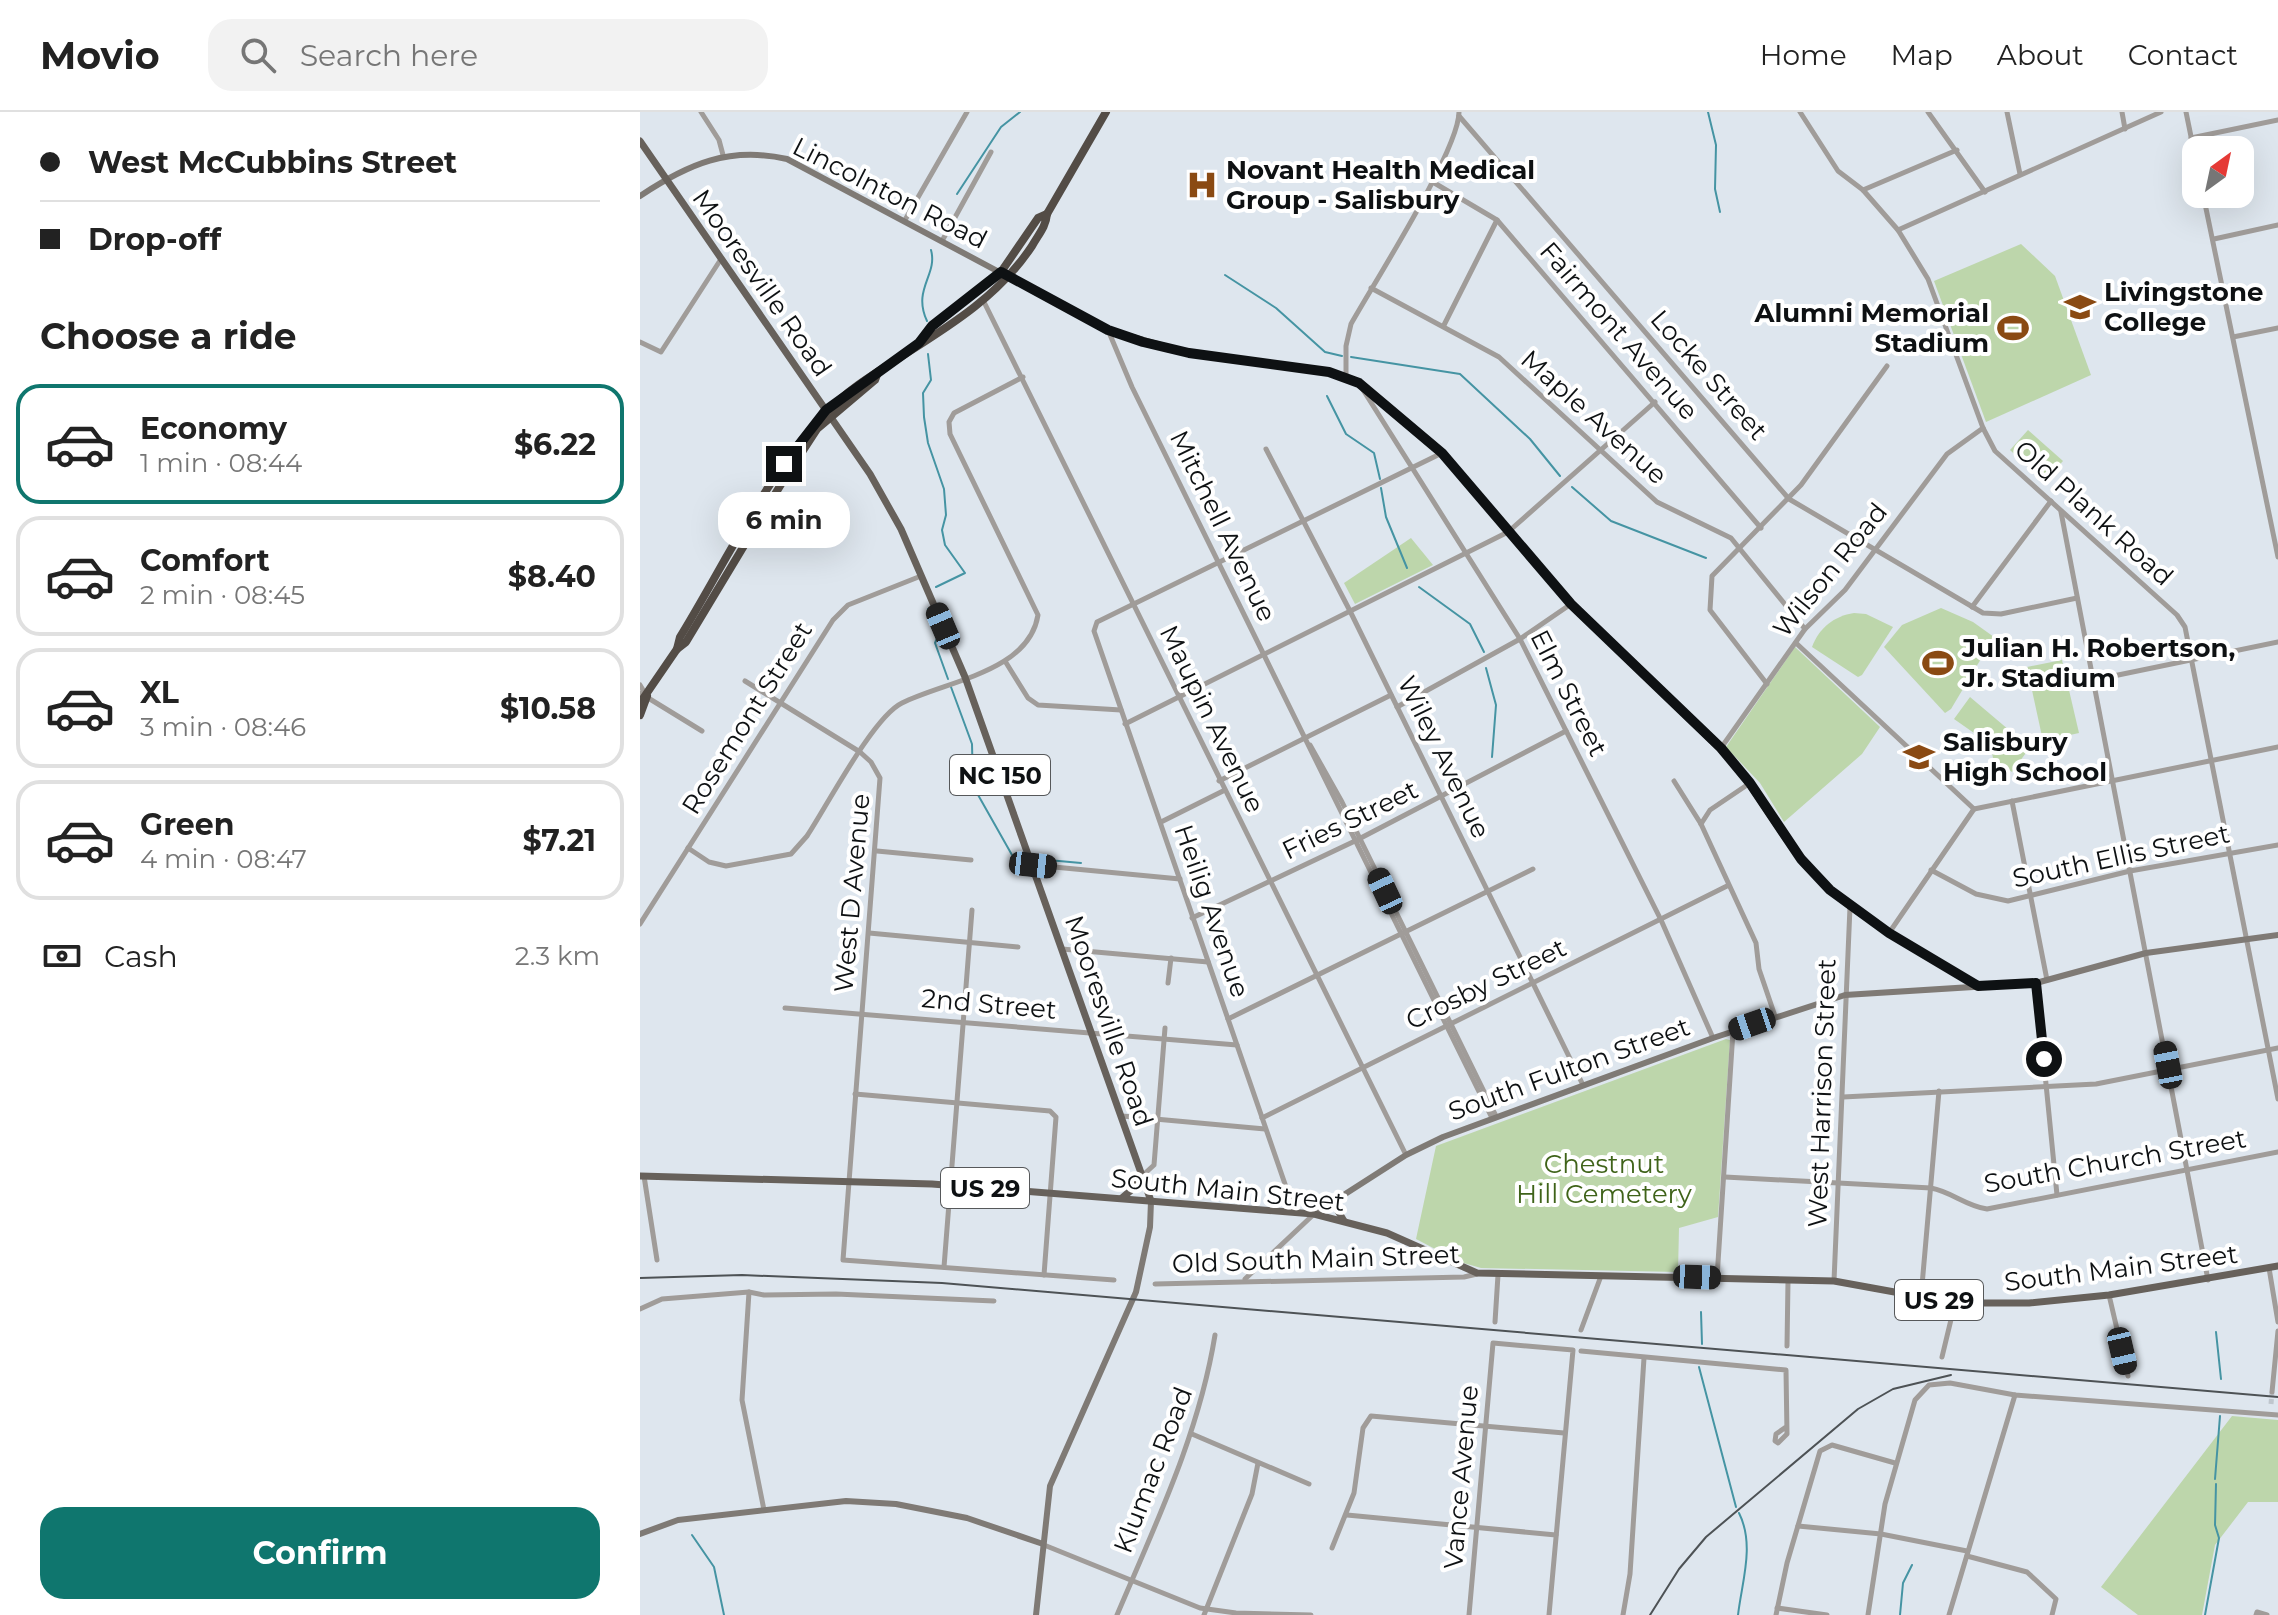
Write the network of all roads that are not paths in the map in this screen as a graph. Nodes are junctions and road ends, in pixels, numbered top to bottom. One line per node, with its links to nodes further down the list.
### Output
1 (701, 112): 18 (street)
2 (967, 112): 26 (street)
3 (1106, 112): 33 (highway)
4 (1800, 112): 22 (street, Old Plank Road)
5 (1928, 112): 16 (street)
6 (2007, 112): 19 (street)
7 (2122, 112): 12 (street)
8 (2161, 112): 12 (street)
9 (2186, 112): 13 (street)
10 (1459, 114): 21 (street); 53 (street, Locke Street)
11 (2278, 120): 14 (street)
12 (2125, 129): 19 (street)
13 (2191, 136)
14 (2201, 136)
15 (640, 141): 20 (main road, Mooresville Road / NC 150)
16 (1957, 150): 22 (street); 23 (street)
17 (991, 152): 31 (street)
18 (723, 155): 20 (street, Lincolnton Road); 26 (street, Lincolnton Road)
19 (2020, 174): 23 (street)
20 (665, 179): 24 (street, Lincolnton Road); 32 (main road, Mooresville Road / NC 150)
21 (1431, 181): 27 (street, Fairmont Avenue); 34 (street)
22 (1863, 190): 29 (street, Old Plank Road)
23 (1985, 192): 29 (street)
24 (640, 196)
25 (2206, 208): 30 (street)
26 (905, 220): 31 (street, Lincolnton Road)
27 (1497, 220): 36 (street); 46 (street, Fairmont Avenue)
28 (2278, 225): 30 (street)
29 (1898, 230): 48 (street, Old Plank Road)
30 (2214, 239): 39 (street)
31 (942, 241): 33 (street, Lincolnton Road)
32 (721, 259): 40 (street); 47 (main road, Mooresville Road / NC 150)
33 (1005, 274): 35 (highway); 38 (street, Lincolnton Road); 41 (highway)
34 (1371, 288): 36 (street, Maple Avenue); 43 (street)
35 (983, 300): 41 (highway); 44 (street, Maupin Avenue)
36 (1444, 325): 50 (street, Maple Avenue)
37 (2278, 328): 39 (street)
38 (1108, 330): 43 (street, Lincolnton Road); 64 (street, Mitchell Avenue)
39 (2233, 337): 59 (street)
40 (640, 342)
41 (919, 343): 47 (highway)
42 (1887, 366): 53 (street)
43 (1346, 375): 45 (street, Lincolnton Road)
44 (1023, 377): 67 (street, Maupin Avenue); 77 (street)
45 (1359, 383): 51 (street, Lincolnton Road); 52 (street, Elm Street)
46 (1655, 402): 50 (street); 57 (street, Fairmont Avenue)
47 (828, 413): 65 (main road, Mooresville Road / NC 150); 84 (highway)
48 (1983, 428): 54 (street, Old Plank Road); 61 (street, Wilson Road)
49 (1266, 449): 56 (street, Wiley Avenue)
50 (1602, 451): 58 (street); 60 (street, Maple Avenue)
51 (1442, 453): 52 (street); 58 (street, Lincolnton Road)
52 (1411, 469): 56 (street); 62 (street, Elm Street)
53 (1789, 499): 57 (street); 61 (street, Locke Street)
54 (2051, 501): 55 (street, Old Plank Road); 69 (street)
55 (2060, 510): 66 (street); 76 (street, Old Plank Road)
56 (1304, 519): 64 (street); 70 (street, Wiley Avenue)
57 (1761, 528): 60 (street)
58 (1508, 532): 62 (street); 68 (street, Lincolnton Road)
59 (2276, 538): 63 (street)
60 (1741, 546): 71 (street, Maple Avenue); 81 (street)
61 (1875, 549): 69 (street, Locke Street); 71 (street, Wilson Road)
62 (1465, 552): 70 (street); 72 (street, Elm Street)
63 (2278, 557)
64 (1220, 563): 67 (street); 75 (street, Mitchell Avenue)
65 (922, 575): 78 (main road, Mooresville Road / NC 150); 86 (street, Rosemont Street)
66 (2077, 598): 69 (street); 79 (street)
67 (1133, 604): 85 (street, Maupin Avenue); 88 (street, Heilig Avenue)
68 (1571, 604): 72 (street); 95 (street, Lincolnton Road)
69 (1972, 607)
70 (1350, 611): 75 (street); 83 (street, Wiley Avenue)
71 (1805, 629): 74 (street, Wilson Road)
72 (1520, 639): 87 (street); 92 (street, Elm Street)
73 (2278, 642): 76 (street)
74 (1796, 643): 81 (street, Wilson Road); 105 (street)
75 (1263, 655): 85 (street); 93 (street, Mitchell Avenue)
76 (2193, 659): 79 (street); 97 (street, Old Plank Road)
77 (1005, 661): 78 (street); 88 (street)
78 (965, 677): 96 (street); 114 (main road, Mooresville Road / NC 150)
79 (2094, 680): 98 (street)
80 (745, 681): 86 (street, West D Avenue)
81 (1767, 684): 95 (street, Wilson Road)
82 (640, 685): 84 (street)
83 (1391, 695): 87 (street, Wiley Avenue); 93 (street)
84 (642, 697): 89 (highway); 91 (street)
85 (1179, 698): 90 (street); 99 (street, Maupin Avenue)
86 (781, 703): 96 (street, West D Avenue); 110 (street, Rosemont Street)
87 (1397, 707): 103 (street, Wiley Avenue)
88 (1121, 710): 90 (street, Heilig Avenue)
89 (640, 715)
90 (1125, 724): 106 (street, Heilig Avenue)
91 (702, 731)
92 (1566, 731): 103 (street, Fries Street); 126 (street, Elm Street)
93 (1304, 738): 99 (street); 108 (street, Mitchell Avenue)
94 (2278, 747): 97 (street)
95 (1721, 748): 101 (street, Lincolnton Road)
96 (860, 752): 110 (street); 111 (street, West D Avenue)
97 (2213, 759): 98 (street); 112 (street, Old Plank Road)
98 (2111, 778): 104 (street); 117 (street)
99 (1219, 781): 102 (street, Maupin Avenue)
100 (1674, 781): 107 (street)
101 (1750, 783): 107 (street); 123 (street, Lincolnton Road)
102 (1223, 791): 106 (street); 119 (street, Maupin Avenue)
103 (1442, 797): 108 (street, Fries Street); 121 (street, Wiley Avenue)
104 (2012, 801): 105 (street); 122 (street)
105 (1974, 809): 116 (street)
106 (1161, 822): 118 (street, Heilig Avenue)
107 (1701, 824): 120 (street)
108 (1358, 840): 119 (street, Fries Street); 129 (street, Mitchell Avenue)
109 (2278, 845): 112 (street, South Ellis Street)
110 (688, 848): 127 (street, Rosemont Street)
111 (877, 851): 113 (street); 128 (street, West D Avenue)
112 (2231, 853): 117 (street, South Ellis Street); 132 (street, Old Plank Road)
113 (971, 860)
114 (1033, 865): 118 (street); 135 (main road, Mooresville Road / NC 150)
115 (1533, 869): 121 (street)
116 (1931, 870): 122 (street, South Ellis Street); 130 (street)
117 (2130, 871): 122 (street, South Ellis Street); 136 (street)
118 (1180, 879): 125 (street, Heilig Avenue)
119 (1269, 883): 125 (street, Fries Street); 139 (street, Maupin Avenue)
120 (1727, 886): 126 (street, Crosby Street); 148 (street)
121 (1487, 890): 129 (street); 142 (street, Wiley Avenue)
122 (2031, 896): 140 (street)
123 (1850, 907): 130 (street, Lincolnton Road); 145 (street, West Harrison Street)
124 (972, 910): 133 (street)
125 (1192, 918): 138 (street, Heilig Avenue)
126 (1661, 920): 142 (street, Crosby Street); 155 (street, Elm Street)
127 (640, 924)
128 (869, 933): 133 (street); 147 (street, West D Avenue)
129 (1403, 933): 139 (street); 151 (street, Mitchell Avenue)
130 (1889, 933): 144 (street, Lincolnton Road)
131 (2278, 935): 132 (street, South Fulton Street)
132 (2248, 937): 136 (street, South Fulton Street); 159 (street, Old Plank Road)
133 (969, 942): 134 (street); 150 (street)
134 (1018, 947)
135 (1062, 949): 137 (street); 154 (main road, Mooresville Road / NC 150)
136 (2146, 953): 140 (street, South Fulton Street); 161 (street)
137 (1171, 958): 138 (street); 141 (street)
138 (1208, 962): 149 (street, Heilig Avenue)
139 (1315, 976): 149 (street); 160 (street, Maupin Avenue)
140 (2047, 980): 143 (street, South Fulton Street)
141 (1168, 983)
142 (1534, 983): 151 (street, Crosby Street); 162 (street, Wiley Avenue)
143 (2036, 983): 144 (street, South Fulton Street); 163 (street)
144 (1978, 986): 145 (street, South Fulton Street)
145 (1845, 995): 148 (street, South Fulton Street); 166 (street, West Harrison Street)
146 (785, 1008): 147 (street, 2nd Street)
147 (862, 1013): 150 (street, 2nd Street); 165 (street, West D Avenue)
148 (1775, 1016): 153 (street, South Fulton Street)
149 (1228, 1019): 157 (street, Heilig Avenue)
150 (963, 1022): 154 (street, 2nd Street); 168 (street)
151 (1448, 1025): 160 (street, Crosby Street); 170 (street, Mitchell Avenue)
152 (1165, 1028): 156 (street)
153 (1733, 1031): 155 (street, South Fulton Street); 179 (street)
154 (1092, 1033): 156 (street, 2nd Street); 169 (main road, Mooresville Road / NC 150)
155 (1713, 1038): 162 (street, South Fulton Street)
156 (1164, 1039): 157 (street, 2nd Street); 172 (street)
157 (1237, 1045): 171 (street, Heilig Avenue)
158 (2278, 1048): 159 (street)
159 (2268, 1050): 161 (street); 167 (street, Old Plank Road)
160 (1362, 1068): 171 (street, Crosby Street); 175 (street, Maupin Avenue)
161 (2169, 1072): 163 (street); 176 (street)
162 (1583, 1085): 170 (street, South Fulton Street)
163 (2047, 1087): 164 (street); 185 (street)
164 (1939, 1091): 166 (street); 183 (street)
165 (855, 1094): 168 (street); 180 (street, West D Avenue)
166 (1843, 1097): 181 (street, West Harrison Street)
167 (2278, 1099)
168 (956, 1102): 182 (street); 184 (street)
169 (1122, 1116): 172 (street); 177 (main road, Mooresville Road / NC 150)
170 (1494, 1117): 175 (street, South Fulton Street)
171 (1262, 1118): 173 (street, Heilig Avenue)
172 (1158, 1119): 173 (street); 177 (street)
173 (1265, 1129): 189 (street, Heilig Avenue)
174 (2278, 1152): 176 (street, South Church Street)
175 (1406, 1155): 187 (street, South Fulton Street)
176 (2188, 1169): 185 (street, South Church Street); 205 (street)
177 (1142, 1174): 186 (main road); 188 (main road, Mooresville Road / NC 150)
178 (642, 1176): 180 (main road, South Main Street / US 29); 192 (street)
179 (1725, 1177): 181 (street, South Church Street); 200 (street)
180 (848, 1179): 182 (main road, South Main Street / US 29); 194 (street, West D Avenue)
181 (1840, 1184): 183 (street, South Church Street); 204 (street, West Harrison Street)
182 (950, 1185): 184 (main road, South Main Street / US 29); 194 (street)
183 (1931, 1188): 185 (street, South Church Street); 209 (street)
184 (1050, 1192): 186 (main road, South Main Street / US 29); 197 (street)
185 (2057, 1195)
186 (1121, 1198): 188 (main road, South Main Street / US 29)
187 (1339, 1198): 190 (street, South Fulton Street); 191 (main road)
188 (1151, 1201): 189 (main road, South Main Street / US 29); 241 (street, Mooresville Road)
189 (1295, 1213): 190 (main road, South Main Street / US 29)
190 (1314, 1214): 191 (main road, South Main Street / US 29); 202 (street)
191 (1344, 1221): 196 (main road, South Main Street / US 29)
192 (657, 1260)
193 (2278, 1266): 195 (main road, South Main Street / US 29)
194 (944, 1267): 197 (street)
195 (2269, 1268): 205 (main road, South Main Street / US 29); 214 (street)
196 (1477, 1273): 198 (main road, South Main Street / US 29); 202 (street, Old South Main Street)
197 (1044, 1275): 201 (street)
198 (1498, 1275): 199 (main road, South Main Street / US 29); 213 (street)
199 (1601, 1275): 200 (main road, South Main Street / US 29); 215 (street)
200 (1717, 1278): 203 (main road, South Main Street / US 29)
201 (1114, 1280)
202 (1244, 1280): 206 (street, Old South Main Street)
203 (1788, 1281): 204 (main road, South Main Street / US 29); 218 (street)
204 (1834, 1281): 209 (main road, South Main Street / US 29)
205 (2208, 1281): 208 (main road, South Main Street / US 29)
206 (1155, 1284)
207 (749, 1292): 210 (street); 212 (street); 234 (street)
208 (2109, 1295): 211 (main road, South Main Street / US 29); 222 (street)
209 (1921, 1297): 211 (main road, South Main Street / US 29)
210 (994, 1301)
211 (1955, 1303): 220 (street)
212 (640, 1309)
213 (1495, 1322)
214 (2278, 1322)
215 (1581, 1330)
216 (2278, 1331): 223 (street)
217 (1215, 1335): 230 (street, Klumac Road)
218 (1787, 1346)
219 (1581, 1351): 221 (street)
220 (1942, 1357)
221 (1644, 1358): 228 (street); 254 (street)
222 (2128, 1376)
223 (2272, 1392)
224 (2015, 1395): 226 (street); 232 (street); 243 (street)
225 (2271, 1404): 226 (street)
226 (2274, 1415)
227 (1486, 1426): 229 (street); 229 (street, Vance Avenue); 235 (street); 237 (street, Vance Avenue)
228 (1786, 1428)
229 (1564, 1433): 240 (street)
230 (1192, 1434): 231 (street); 244 (street, Klumac Road)
231 (1258, 1463): 233 (street); 245 (street)
232 (1895, 1463): 236 (street); 239 (street)
233 (1309, 1484)
234 (764, 1510): 238 (street); 241 (street)
235 (1347, 1515): 237 (street); 242 (street)
236 (1798, 1526): 239 (street); 246 (street)
237 (1477, 1527): 240 (street); 252 (street, Vance Avenue)
238 (640, 1534)
239 (1881, 1534): 243 (street); 256 (street)
240 (1556, 1535): 253 (street)
241 (1043, 1544): 244 (street); 249 (street, Mooresville Road)
242 (1332, 1548)
243 (1967, 1554): 257 (street); 258 (street)
244 (1131, 1581): 245 (street); 250 (street, Klumac Road)
245 (1205, 1612): 248 (street)
246 (1777, 1612): 255 (street)
247 (2257, 1613): 259 (street)
248 (1248, 1614): 251 (street)
249 (1036, 1615)
250 (1117, 1615)
251 (1311, 1615)
252 (1469, 1615)
253 (1549, 1615)
254 (1623, 1615)
255 (1827, 1615)
256 (1868, 1615)
257 (1949, 1615)
258 (2052, 1615)
259 (2267, 1615)

